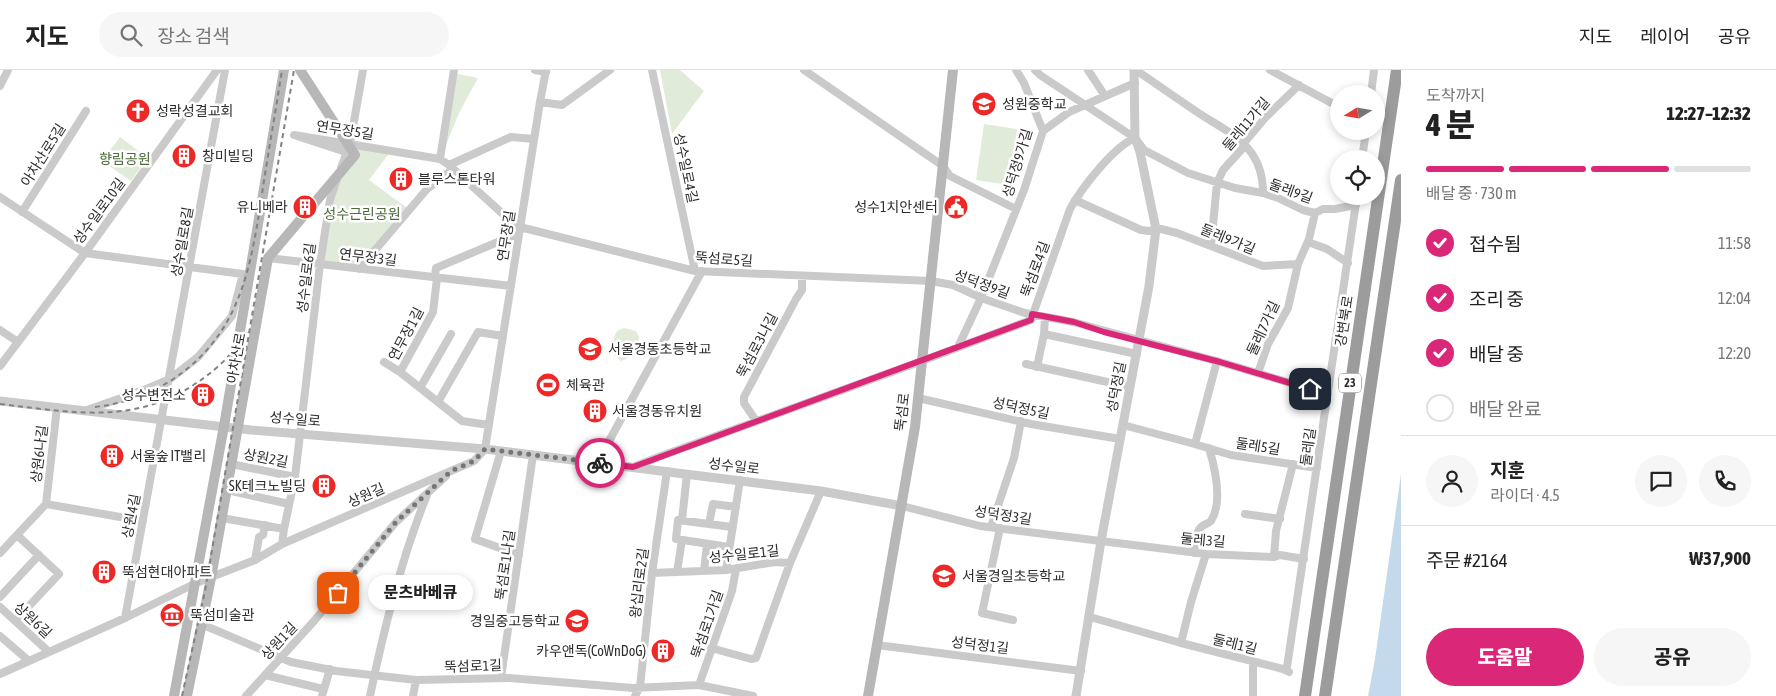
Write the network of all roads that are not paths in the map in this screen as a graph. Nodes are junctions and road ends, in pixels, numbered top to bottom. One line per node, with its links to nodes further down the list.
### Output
1 (8, 70): 26 (street)
2 (217, 70): 54 (street, 성수일로10길)
3 (225, 70): 59 (street, 성수일로8길)
4 (284, 70): 62 (main road, 아차산로)
5 (297, 70): 37 (main road)
6 (363, 70): 36 (street, 성수일로6길)
7 (454, 70): 38 (street)
8 (535, 70): 20 (street, 연무장길)
9 (610, 70): 28 (street)
10 (652, 70): 61 (street, 성수일로4길)
11 (804, 70): 39 (street, 성덕정9가길)
12 (953, 70): 39 (main road, 뚝섬로)
13 (1016, 70): 32 (street, 성덕정9가길)
14 (1035, 70): 30 (street, 둘레9길)
15 (1088, 70): 27 (street)
16 (1270, 70): 22 (street)
17 (1293, 70): 22 (street)
18 (1374, 70): 25 (street)
19 (1397, 70): 195 (highway, 강변북로 / 23)
20 (546, 71): 28 (street, 연무장길)
21 (1136, 71): 23 (street, 성덕정길); 35 (street)
22 (1289, 79): 24 (street)
23 (1135, 83): 27 (street); 33 (street, 성덕정길)
24 (1299, 85): 29 (street); 35 (street, 둘레11가길)
25 (1372, 85)
26 (0, 86)
27 (1105, 96): 30 (street)
28 (540, 102): 34 (street, 연무장길)
29 (1330, 102)
30 (1085, 105): 32 (street); 33 (street, 둘레9길)
31 (86, 111): 48 (street, 아차산로5길)
32 (1043, 131): 47 (street, 성덕정9가길)
33 (1134, 138): 42 (street, 둘레9길); 45 (street, 뚝섬로4길); 50 (street, 성덕정길)
34 (534, 139): 40 (street); 51 (street, 연무장길)
35 (1244, 143): 42 (street, 둘레11가길); 43 (street)
36 (350, 144): 37 (street, 연무장5길); 38 (street, 연무장5길); 57 (street, 성수일로6길)
37 (356, 156): 55 (main road)
38 (440, 159): 40 (street, 연무장5길)
39 (943, 166): 47 (street, 성덕정9가길); 65 (main road, 뚝섬로)
40 (451, 167): 51 (street, 연무장5길); 60 (street)
41 (1401, 180): 196 (highway, 23)
42 (1217, 183): 43 (street, 둘레9길); 53 (street)
43 (1263, 193): 49 (street, 둘레9길)
44 (0, 197): 48 (street)
45 (1075, 200): 50 (street, 둘레9가길); 68 (street, 뚝섬로4길)
46 (1356, 205): 49 (street, 둘레9길); 56 (street, 둘레길)
47 (1016, 209): 67 (street, 성덕정9가길)
48 (22, 212): 54 (street)
49 (1315, 213): 52 (street)
50 (1156, 229): 53 (street, 둘레9가길); 74 (street, 성덕정길)
51 (519, 230): 61 (street, 뚝섬로5길); 63 (street); 66 (street, 연무장길)
52 (1308, 242): 56 (street); 58 (street)
53 (1211, 246): 58 (street, 둘레9가길)
54 (85, 253): 59 (street); 75 (street, 성수일로10길)
55 (268, 258): 57 (street, 연무장3길); 101 (main road, 아차산로)
56 (1348, 263): 89 (street, 둘레길)
57 (320, 264): 60 (street, 연무장3길); 102 (street, 성수일로6길)
58 (1298, 264): 85 (street, 둘레7가길)
59 (190, 267): 62 (street); 86 (street, 성수일로8길)
60 (359, 269): 63 (street, 연무장3길)
61 (698, 271): 65 (street, 뚝섬로5길); 109 (street)
62 (246, 275): 86 (street, 아차산로); 100 (main road, 아차산로)
63 (436, 278): 66 (street, 연무장3길); 84 (street, 연무장1길)
64 (802, 280): 96 (street, 뚝섬로3나길)
65 (931, 282): 67 (street, 성덕정9길); 78 (main road, 뚝섬로)
66 (510, 286): 73 (street, 연무장길)
67 (981, 298): 68 (street, 성덕정9길); 76 (street, 성덕정9가길)
68 (1032, 314): 69 (street, 성덕정9길); 76 (street, 뚝섬로4길)
69 (1045, 317): 72 (street); 74 (street, 성덕정9길)
70 (0, 330): 75 (street)
71 (451, 334): 88 (street)
72 (1044, 334): 77 (street); 83 (street)
73 (503, 336): 92 (street); 98 (street, 연무장길)
74 (1140, 341): 77 (street, 성덕정길); 79 (street, 성덕정9길)
75 (18, 342): 82 (street, 성수일로10길)
76 (958, 348): 78 (street, 뚝섬로4길)
77 (1137, 354): 87 (street, 성덕정길)
78 (922, 361): 90 (main road, 뚝섬로); 96 (street, 뚝섬로4길)
79 (1217, 361): 85 (street, 성덕정9길); 104 (street)
80 (384, 362): 84 (street, 연무장1길)
81 (1026, 364): 83 (street)
82 (0, 366)
83 (1037, 367): 87 (street)
84 (400, 372): 88 (street, 연무장1길)
85 (1258, 373): 89 (street, 성덕정9길)
86 (170, 379): 94 (street, 성수일로); 95 (street, 성수일로8길)
87 (1130, 387): 99 (street, 성덕정길)
88 (420, 388): 92 (street, 연무장1길)
89 (1328, 394): 113 (street, 둘레길)
90 (918, 398): 97 (street, 성덕정5길); 124 (main road, 뚝섬로)
91 (0, 401): 93 (street, 성수일로)
92 (438, 402): 98 (street, 연무장1길)
93 (57, 407): 94 (street, 성수일로); 122 (street, 상원6나길)
94 (87, 410): 95 (street, 성수일로)
95 (162, 418): 100 (street, 성수일로); 130 (street, 상원4길)
96 (756, 421): 112 (street, 뚝섬로4길)
97 (1021, 421): 103 (street, 성덕정5길); 135 (street)
98 (489, 425): 106 (street, 연무장길)
99 (1123, 425): 103 (street, 성덕정길); 104 (street, 둘레5길)
100 (224, 426): 101 (street, 성수일로); 158 (main road, 아차산로)
101 (237, 428): 102 (street, 성수일로); 110 (main road, 아차산로)
102 (300, 434): 106 (street, 성수일로); 117 (street, 상원2길)
103 (1120, 439): 139 (street, 성덕정길)
104 (1196, 444): 105 (street, 둘레5길)
105 (1209, 448): 111 (street, 둘레5길); 144 (street)
106 (485, 449): 107 (street, 성수일로); 114 (street, 상원길)
107 (501, 451): 108 (street, 성수일로); 147 (street)
108 (533, 455): 109 (street, 성수일로); 147 (street, 뚝섬로1나길)
109 (597, 463): 112 (street, 성수일로)
110 (231, 464): 117 (street, 상원2길); 119 (main road, 아차산로)
111 (1293, 464): 113 (street, 둘레5길); 128 (street)
112 (633, 467): 115 (street, 성수일로)
113 (1317, 468): 149 (street, 둘레길)
114 (451, 471): 120 (street, 상원1길); 140 (street, 상원길)
115 (667, 471): 116 (street, 성수일로); 129 (street, 왕십리로2길)
116 (687, 474): 118 (street, 성수일로); 131 (street)
117 (295, 477): 123 (street, 상원2길)
118 (740, 480): 121 (street, 성수일로); 125 (street)
119 (227, 490): 123 (street); 127 (main road, 아차산로)
120 (429, 491): 171 (street, 상원1길); 178 (street)
121 (820, 491): 124 (street, 성수일로); 151 (street, 성수일로1길)
122 (46, 504): 130 (street, 상원6나길); 137 (street, 상원6나길)
123 (290, 504): 136 (street, 상원2길)
124 (902, 506): 135 (street, 성덕정3길); 168 (main road, 뚝섬로)
125 (736, 507): 132 (street); 134 (street)
126 (1245, 514): 128 (street)
127 (222, 518): 133 (street); 157 (main road, 아차산로)
128 (1280, 519): 148 (street)
129 (660, 520): 131 (street); 156 (street, 왕십리로2길)
130 (143, 521): 162 (street, 상원4길)
131 (680, 522): 132 (street); 138 (street)
132 (709, 524): 134 (street)
133 (265, 526): 136 (street); 150 (street)
134 (732, 526): 142 (street)
135 (996, 527): 139 (street, 성덕정3길); 163 (street)
136 (284, 529): 140 (street, 상원2길)
137 (17, 535): 143 (street, 상원6나길); 146 (street)
138 (682, 540): 141 (street); 155 (street)
139 (1101, 541): 144 (street, 둘레3길); 161 (street, 성덕정길)
140 (282, 544): 150 (street, 상원길)
141 (707, 544): 142 (street); 154 (street)
142 (729, 547): 153 (street)
143 (0, 553)
144 (1194, 553): 145 (street, 둘레3길)
145 (1206, 554): 148 (street, 둘레3길); 167 (street)
146 (38, 555): 159 (street, 상원6길); 164 (street)
147 (519, 555): 180 (street, 뚝섬로1나길)
148 (1274, 557): 149 (street, 둘레3길)
149 (1304, 559): 176 (street, 둘레길)
150 (255, 560): 157 (street, 상원길)
151 (790, 563): 152 (street, 성수일로1길); 169 (street)
152 (736, 569): 153 (street, 성수일로1길); 169 (street, 뚝섬로1가길)
153 (726, 570): 154 (street, 성수일로1길)
154 (704, 571): 155 (street, 성수일로1길)
155 (677, 572): 156 (street, 성수일로1길)
156 (652, 573): 183 (street, 왕십리로2길)
157 (211, 578): 158 (street, 상원길); 165 (main road, 아차산로)
158 (196, 584): 162 (street, 상원길); 185 (main road, 아차산로)
159 (0, 597)
160 (0, 607): 164 (street, 상원6길)
161 (1090, 617): 167 (street, 둘레1길); 175 (street, 성덕정길)
162 (125, 618): 170 (street, 상원길)
163 (1014, 620)
164 (15, 621): 170 (street, 상원6길)
165 (201, 624): 171 (street, 뚝섬로1길); 186 (main road, 아차산로)
166 (0, 636): 172 (street)
167 (1181, 643): 173 (street, 둘레1길)
168 (877, 645): 175 (street, 성덕정1길); 192 (main road, 뚝섬로)
169 (711, 648): 182 (street, 뚝섬로1가길)
170 (49, 652): 172 (street, 상원길)
171 (281, 658): 174 (street, 뚝섬로1길); 179 (street, 상원1길)
172 (29, 661): 177 (street, 상원길)
173 (1253, 661): 176 (street, 둘레1길); 194 (street)
174 (330, 670): 178 (street, 뚝섬로1길); 184 (street)
175 (1081, 671): 193 (street, 성덕정길)
176 (1286, 671)
177 (0, 674)
178 (374, 674): 181 (street, 뚝섬로1길); 188 (street)
179 (265, 675): 184 (street); 187 (street, 상원1길)
180 (501, 678): 181 (street, 뚝섬로1길); 183 (street, 뚝섬로1길)
181 (416, 680): 189 (street)
182 (699, 685): 183 (street, 뚝섬로1길); 191 (street, 뚝섬로1길)
183 (640, 687): 190 (street, 왕십리로2길)
184 (323, 692)
185 (174, 696)
186 (187, 696)
187 (246, 696)
188 (370, 696)
189 (413, 696)
190 (635, 696)
191 (753, 696)
192 (868, 696)
193 (1076, 696)
194 (1253, 696)
195 (1305, 696)
196 (1325, 696)

